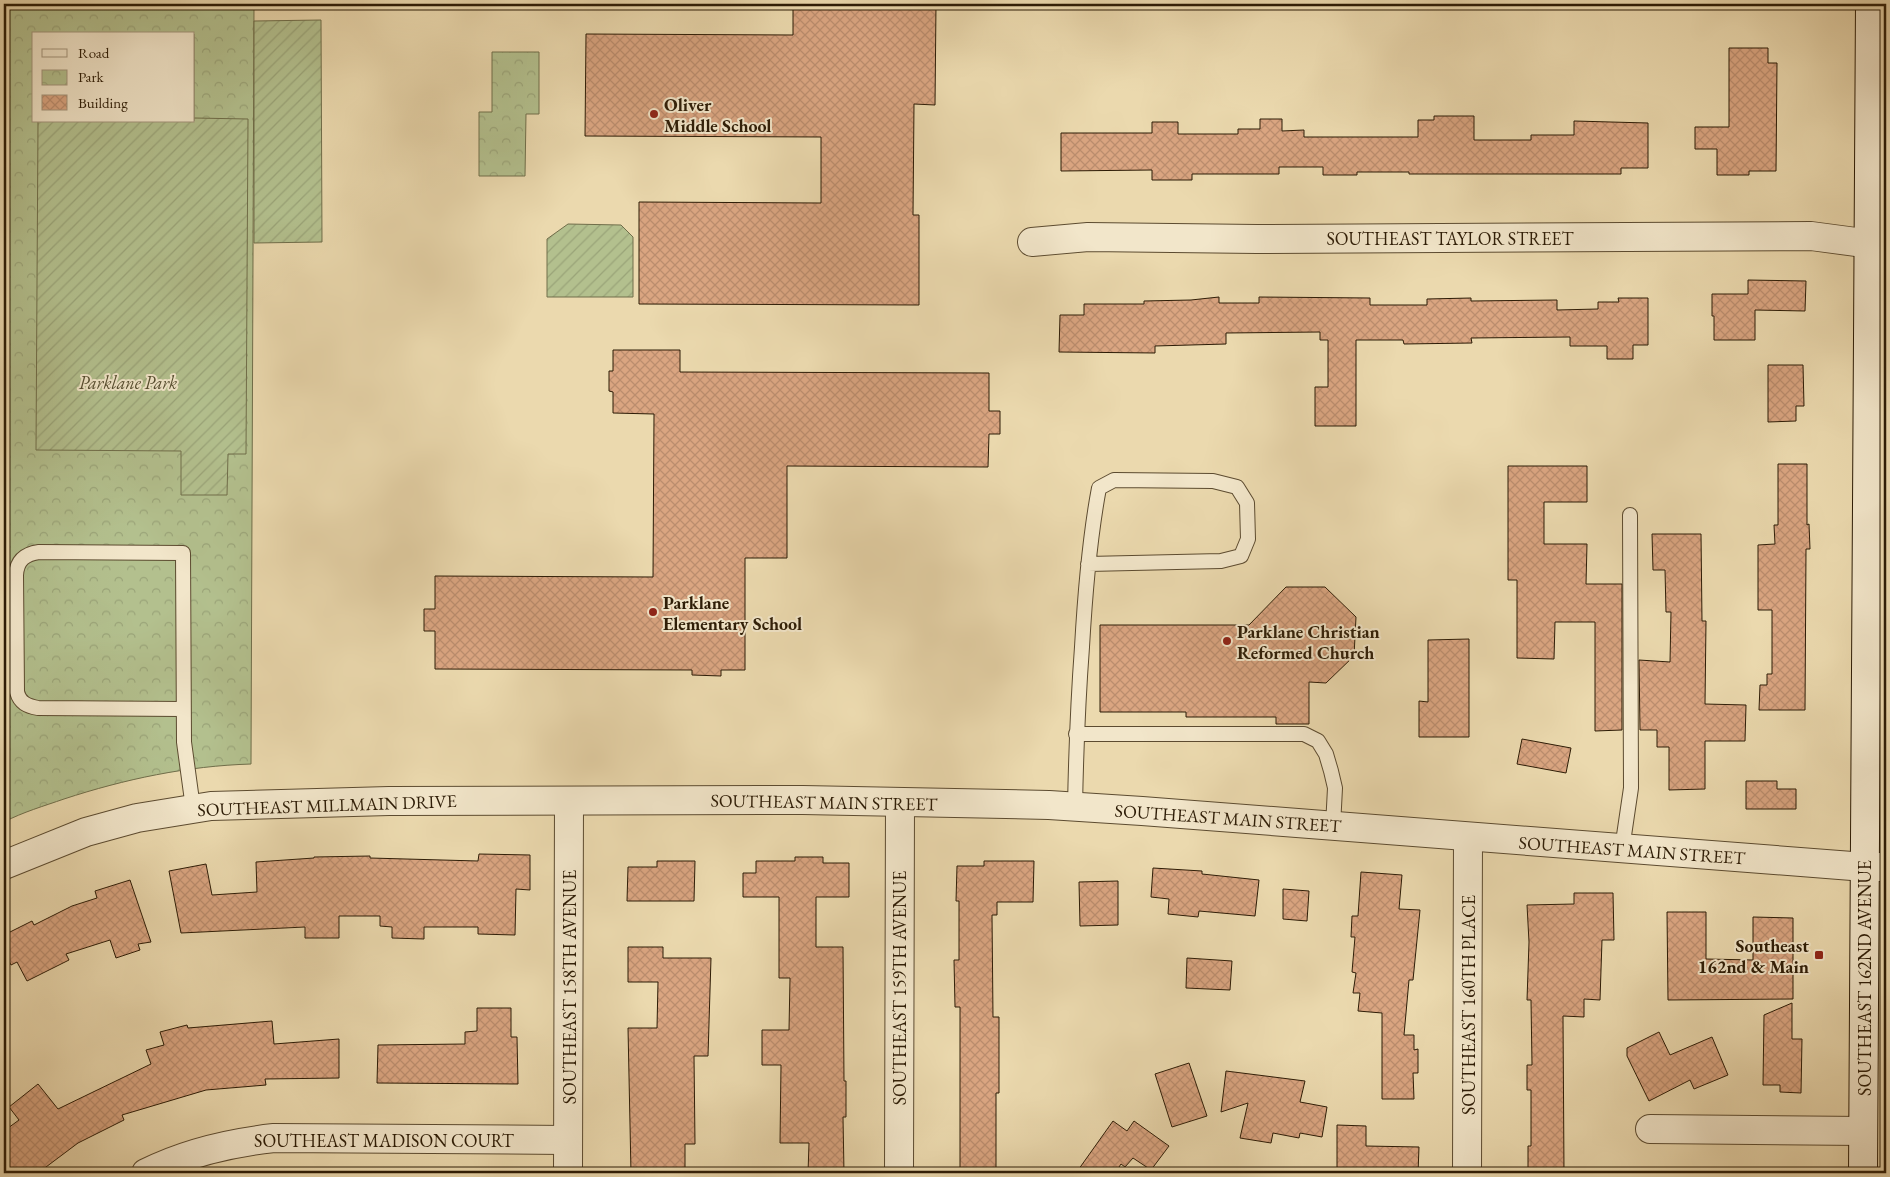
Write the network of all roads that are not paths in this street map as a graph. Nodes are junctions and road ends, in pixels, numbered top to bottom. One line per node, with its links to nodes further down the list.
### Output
1 (1870, 4): 3 (street, SOUTHEAST 162ND AVENUE)
2 (1032, 242): 3 (street, SOUTHEAST TAYLOR STREET)
3 (1877, 244): 5 (street, SOUTHEAST 162ND AVENUE)
4 (1630, 515): 15 (lane)
5 (1876, 563): 17 (street, SOUTHEAST 162ND AVENUE)
6 (1088, 564): 6 (lane); 8 (lane)
7 (182, 710): 7 (lane); 12 (lane)
8 (1076, 734): 11 (lane); 13 (lane)
9 (569, 801): 10 (street, SOUTHEAST MAIN STREET); 12 (street, SOUTHEAST MILLMAIN DRIVE); 20 (street, SOUTHEAST 158TH AVENUE)
10 (900, 803): 11 (street, SOUTHEAST MAIN STREET); 23 (street, SOUTHEAST 159TH AVENUE)
11 (1076, 807): 13 (street, SOUTHEAST MAIN STREET)
12 (193, 808): 16 (street, SOUTHEAST MILLMAIN DRIVE)
13 (1333, 826): 14 (street, SOUTHEAST MAIN STREET)
14 (1468, 837): 15 (street, SOUTHEAST MAIN STREET); 24 (street, SOUTHEAST 160TH PLACE)
15 (1622, 849): 17 (street, SOUTHEAST MAIN STREET)
16 (4, 865)
17 (1876, 867): 19 (street, SOUTHEAST 162ND AVENUE)
18 (1650, 1129): 19 (street)
19 (1863, 1131): 25 (street, SOUTHEAST 162ND AVENUE)
20 (568, 1140): 21 (street, SOUTHEAST MADISON COURT); 22 (street, SOUTHEAST 158TH AVENUE)
21 (146, 1173)
22 (568, 1173)
23 (899, 1173)
24 (1467, 1173)
25 (1863, 1173)

